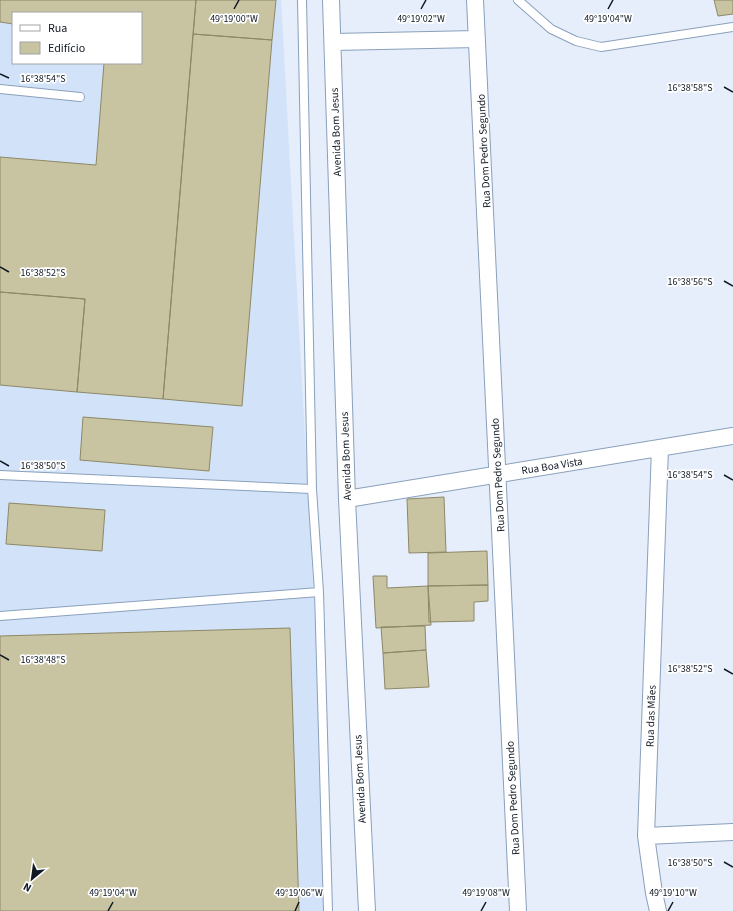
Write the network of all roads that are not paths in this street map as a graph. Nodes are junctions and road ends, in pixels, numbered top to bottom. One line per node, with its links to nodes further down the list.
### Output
1 (302, 0): 14 (lane)
2 (330, 0): 7 (street, Avenida Bom Jesus)
3 (475, 0): 6 (street, Rua Dom Pedro Segundo)
4 (518, 0): 5 (lane)
5 (733, 27)
6 (476, 38): 7 (street); 13 (street, Rua Dom Pedro Segundo)
7 (333, 42): 15 (street, Avenida Bom Jesus)
8 (0, 89): 9 (lane)
9 (80, 97)
10 (733, 436): 11 (street, Rua Boa Vista)
11 (660, 448): 13 (street, Rua Boa Vista); 19 (street, Rua das Mães)
12 (0, 475): 14 (lane)
13 (498, 475): 15 (street, Rua Boa Vista); 22 (street, Rua Dom Pedro Segundo)
14 (312, 489): 16 (lane)
15 (347, 499): 21 (street, Avenida Bom Jesus)
16 (319, 592): 17 (lane); 20 (lane)
17 (0, 616)
18 (733, 832): 19 (street)
19 (646, 836): 23 (street, Rua das Mães)
20 (328, 911)
21 (367, 911)
22 (518, 911)
23 (658, 911)

